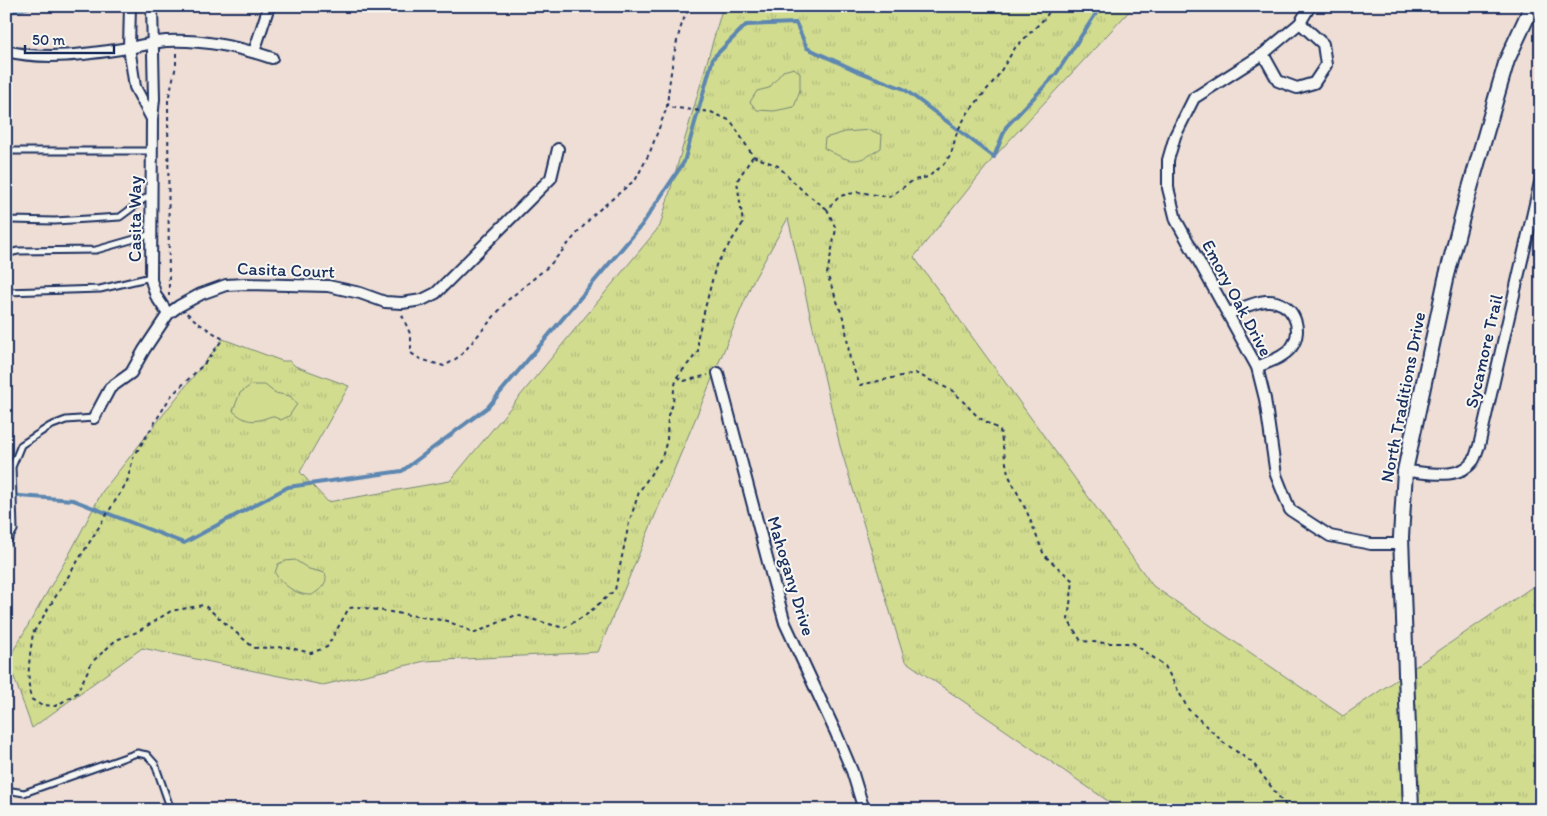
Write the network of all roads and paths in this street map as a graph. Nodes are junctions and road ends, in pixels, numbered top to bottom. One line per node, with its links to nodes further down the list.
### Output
1 (130, 6): 11 (street, Casita Way)
2 (152, 6): 10 (street, Casita Way)
3 (270, 6): 13 (street)
4 (691, 6): 16 (path)
5 (1053, 6): 24 (path)
6 (1310, 6): 8 (street, Emory Oak Drive)
7 (1532, 6): 38 (street, North Traditions Drive)
8 (1300, 23): 14 (street, Emory Oak Drive); 14 (street)
9 (166, 42): 10 (street); 13 (street); 31 (path)
10 (153, 44): 11 (street); 17 (street, Casita Way)
11 (129, 48): 12 (street); 17 (street, Casita Way)
12 (6, 51)
13 (254, 52): 15 (street)
14 (1263, 54): 32 (street, Emory Oak Drive)
15 (272, 58)
16 (667, 107): 21 (path); 30 (path)
17 (152, 119): 20 (street, Casita Way)
18 (558, 149): 30 (street, Casita Court)
19 (6, 151): 20 (lane)
20 (152, 151): 23 (street, Casita Way)
21 (753, 156): 24 (path); 36 (path)
22 (1541, 178): 38 (street, Sycamore Trail)
23 (152, 194): 25 (lane); 26 (street, Casita Way)
24 (827, 209): 44 (path)
25 (8, 221)
26 (152, 234): 27 (lane); 28 (street, Casita Way)
27 (6, 259)
28 (151, 276): 29 (lane); 33 (street, Casita Way)
29 (6, 292)
30 (399, 303): 31 (street, Casita Court)
31 (179, 306): 33 (street, Casita Court); 36 (path)
32 (1229, 313): 34 (street, Emory Oak Drive); 34 (street)
33 (168, 314): 37 (street, Casita Court)
34 (1257, 366): 40 (street, Emory Oak Drive)
35 (718, 372): 36 (path); 43 (street, Mahogany Drive)
36 (677, 377)
37 (94, 418): 39 (lane, Casita Court)
38 (1405, 471): 40 (street, North Traditions Drive)
39 (6, 544)
40 (1402, 544): 45 (street, North Traditions Drive)
41 (6, 790): 42 (lane)
42 (171, 810)
43 (864, 810)
44 (1289, 810)
45 (1411, 810)

